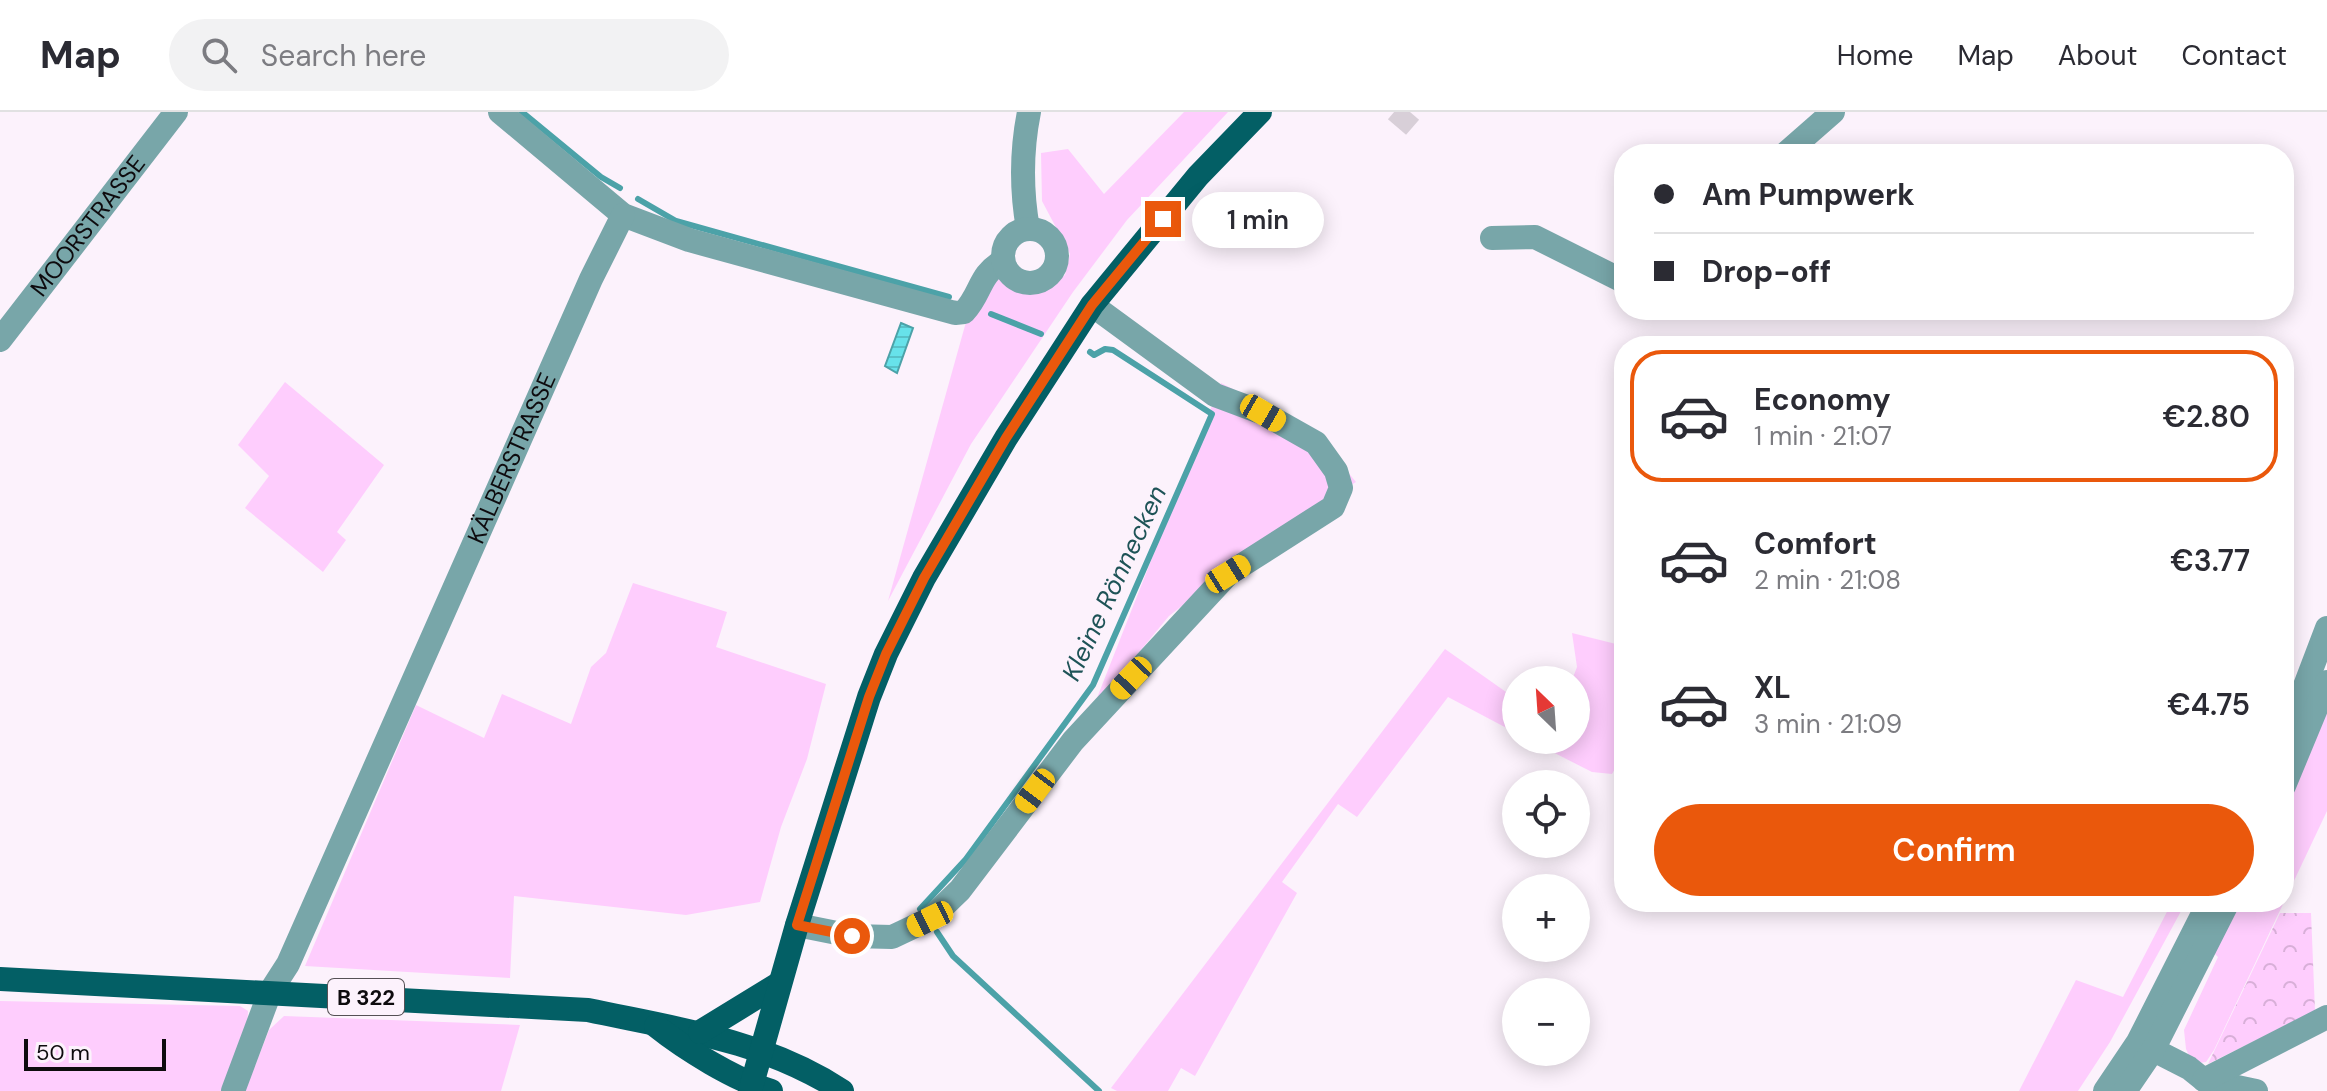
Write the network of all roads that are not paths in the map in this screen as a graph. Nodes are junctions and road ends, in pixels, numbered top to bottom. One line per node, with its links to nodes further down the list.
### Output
1 (176, 112): 13 (street, MOORSTRASSE)
2 (500, 112): 7 (street)
3 (1029, 112): 8 (street)
4 (1260, 112): 12 (main road)
5 (1833, 112): 6 (street)
6 (1796, 144)
7 (623, 215): 10 (street); 23 (street, KÄLBERSTRASSE)
8 (1028, 229): 10 (street); 10 (street)
9 (1492, 238): 11 (street)
10 (1003, 261)
11 (1614, 276)
12 (1092, 305): 20 (main road); 20 (street)
13 (0, 340)
14 (2327, 628): 16 (street)
15 (2327, 682): 17 (street)
16 (2294, 715)
17 (2294, 762)
18 (2205, 912): 27 (street)
19 (2222, 912): 27 (street)
20 (797, 925): 22 (main road)
21 (0, 979): 23 (main road, B 322)
22 (780, 983): 26 (main road); 28 (main road)
23 (270, 992): 25 (main road, B 322); 31 (street, KÄLBERSTRASSE)
24 (2327, 1017): 29 (street)
25 (654, 1025): 26 (main road, B 322); 30 (main road, B 322)
26 (700, 1032): 28 (main road, B 322)
27 (2145, 1046): 29 (street); 33 (street); 34 (street)
28 (761, 1051): 30 (main road); 32 (main road, B 322)
29 (2204, 1080): 35 (street)
30 (758, 1089)
31 (233, 1091)
32 (842, 1091)
33 (2105, 1091)
34 (2125, 1091)
35 (2256, 1091)

